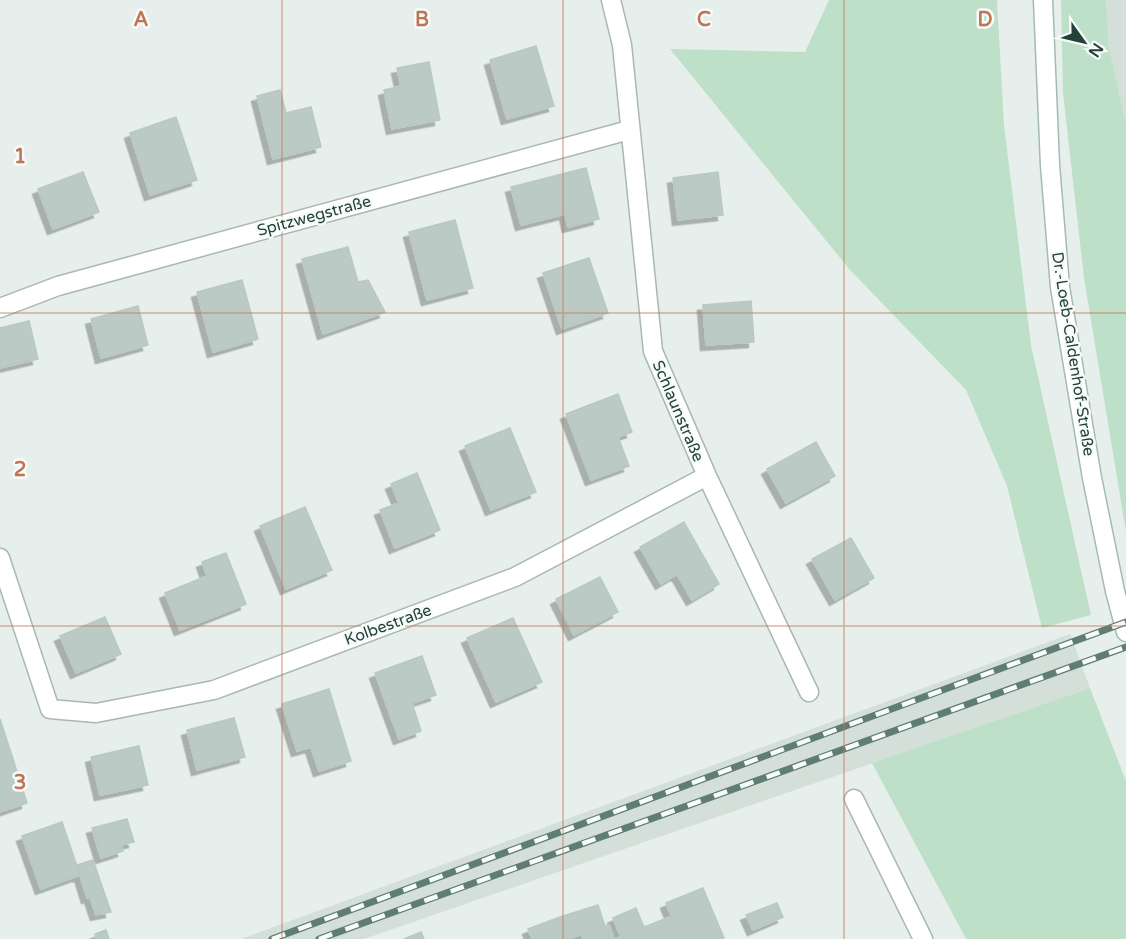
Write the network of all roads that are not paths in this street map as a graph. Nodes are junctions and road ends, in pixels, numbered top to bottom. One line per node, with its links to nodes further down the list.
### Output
1 (611, 0): 3 (street, Schlaunstraße)
2 (1043, 0): 7 (street, Dr.-Loeb-Caldenhof-Straße)
3 (630, 130): 4 (street, Spitzwegstraße); 5 (street, Schlaunstraße)
4 (0, 308)
5 (706, 476): 6 (street, Kolbestraße); 8 (street, Schlaunstraße)
6 (0, 558)
7 (1126, 632)
8 (809, 693)
9 (854, 799): 10 (street)
10 (923, 939)

